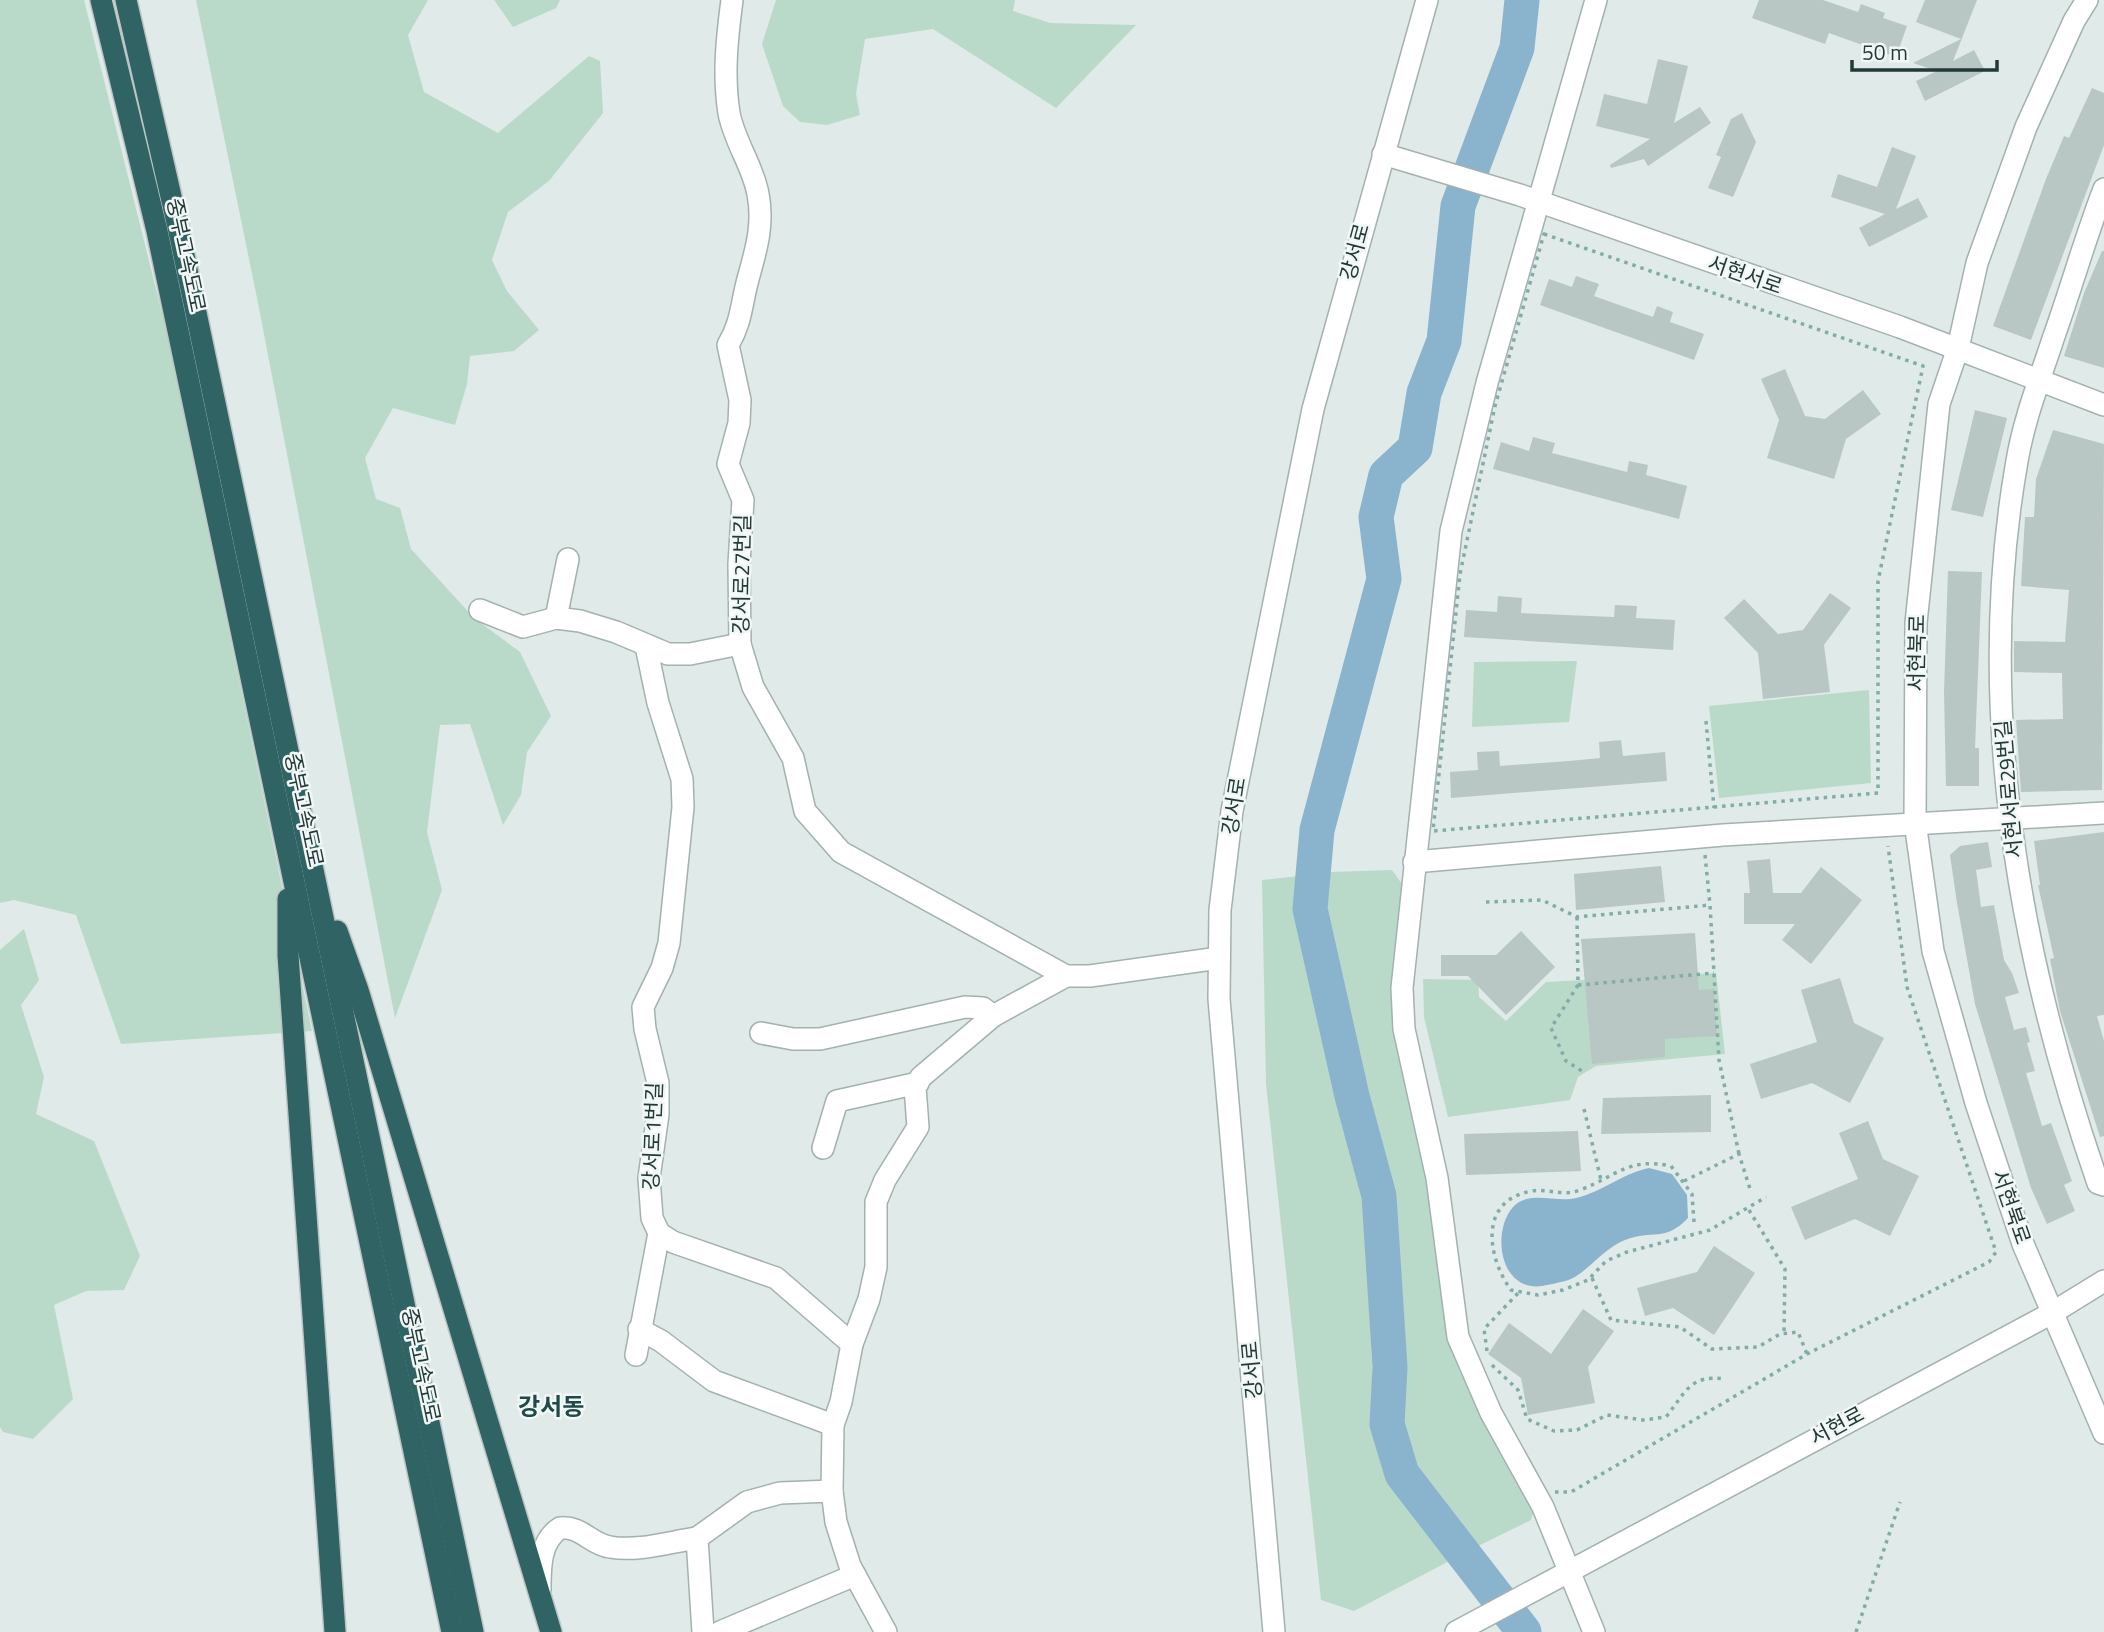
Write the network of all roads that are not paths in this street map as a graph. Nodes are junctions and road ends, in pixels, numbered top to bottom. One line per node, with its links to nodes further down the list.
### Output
1 (101, 0): 21 (highway, 중부고속도로)
2 (126, 0): 21 (highway, 중부고속도로)
3 (732, 0): 16 (street, 강서로27번길)
4 (1427, 0): 7 (street, 강서로)
5 (1596, 0): 9 (street)
6 (2087, 0): 10 (street, 서현북로)
7 (1383, 154): 9 (street, 서현서로); 23 (street, 강서로)
8 (2104, 189): 11 (street, 서현서로29번길)
9 (1529, 199): 10 (street, 서현서로); 22 (street)
10 (1958, 348): 11 (street, 서현서로); 20 (street, 서현북로)
11 (2038, 381): 12 (street, 서현서로); 19 (street, 서현서로29번길)
12 (2104, 405)
13 (568, 559): 15 (street)
14 (480, 610): 15 (street)
15 (556, 618): 17 (street)
16 (740, 644): 17 (street); 24 (street, 강서로27번길)
17 (646, 646): 30 (street, 강서로1번길)
18 (2104, 813): 19 (street)
19 (2010, 818): 20 (street); 29 (street, 서현서로29번길)
20 (1916, 821): 22 (street); 32 (street, 서현북로)
21 (299, 854): 42 (highway); 43 (highway); 44 (highway, 중부고속도로); 45 (highway, 중부고속도로)
22 (1414, 862): 40 (street)
23 (1219, 958): 24 (street); 49 (street, 강서로)
24 (1066, 976): 25 (street)
25 (993, 1016): 26 (street); 27 (street)
26 (761, 1033)
27 (918, 1083): 28 (street); 34 (street)
28 (823, 1148)
29 (2104, 1185)
30 (659, 1233): 33 (street); 34 (street)
31 (2104, 1281): 32 (street, 서현로)
32 (2052, 1313): 37 (street, 서현북로); 40 (street, 서현로)
33 (639, 1329): 35 (street); 36 (street)
34 (852, 1344): 36 (street)
35 (636, 1355)
36 (833, 1425): 38 (street)
37 (2104, 1433)
38 (832, 1491): 39 (street); 41 (street)
39 (697, 1538): 42 (street); 46 (street)
40 (1569, 1569): 50 (street, 서현로); 51 (street)
41 (855, 1575): 47 (street); 48 (street)
42 (549, 1625)
43 (335, 1632)
44 (452, 1632)
45 (473, 1632)
46 (703, 1632)
47 (720, 1632)
48 (886, 1632)
49 (1274, 1632)
50 (1455, 1632)
51 (1594, 1632)

